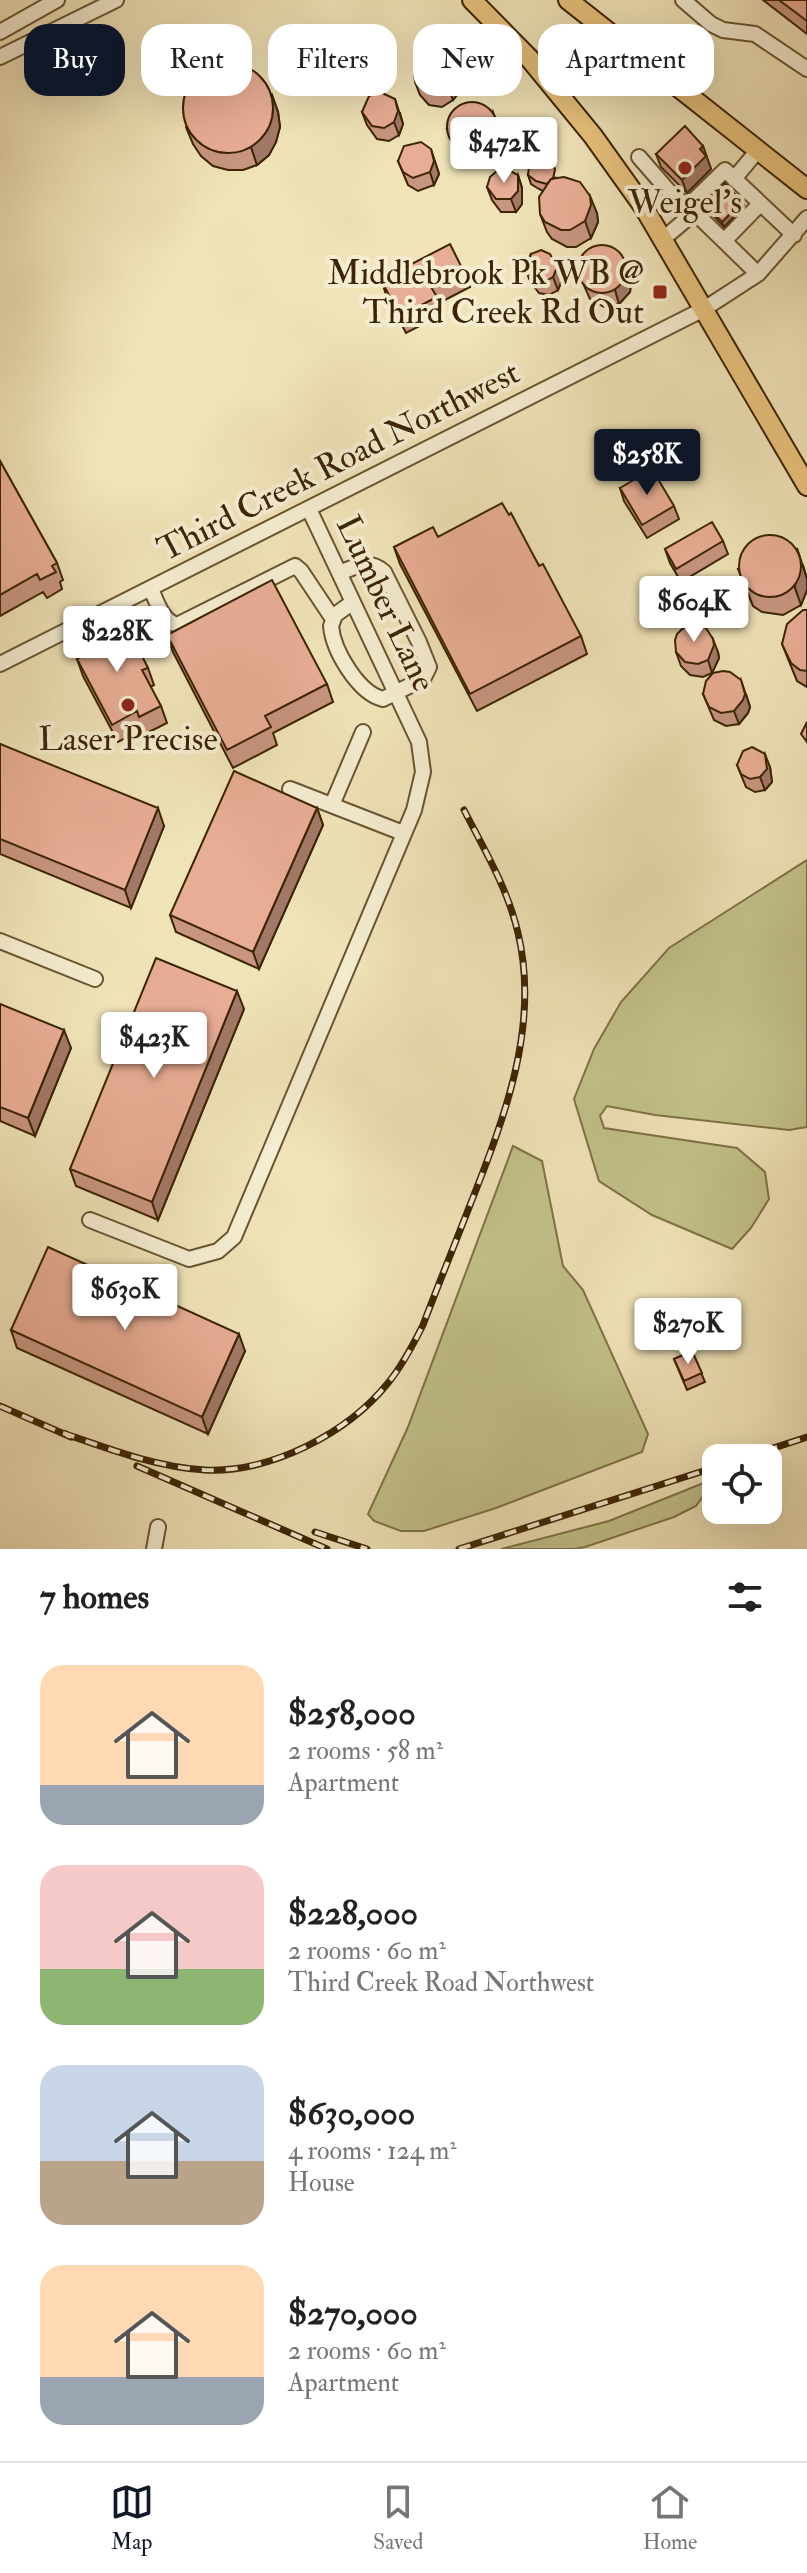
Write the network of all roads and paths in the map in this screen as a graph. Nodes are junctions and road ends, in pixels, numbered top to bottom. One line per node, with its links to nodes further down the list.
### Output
1 (57, 0): 6 (street)
2 (116, 0): 7 (street)
3 (472, 0): 17 (main road)
4 (568, 0): 9 (main road)
5 (683, 0): 8 (street)
6 (0, 32)
7 (0, 57)
8 (807, 69)
9 (758, 150): 11 (street); 12 (main road)
10 (647, 161): 14 (street)
11 (734, 179): 13 (street); 14 (street)
12 (807, 189)
13 (760, 204): 16 (street); 18 (street)
14 (692, 209): 17 (street); 18 (street)
15 (807, 218): 16 (street, Third Creek Road Northwest)
16 (794, 235): 19 (street, Third Creek Road Northwest)
17 (663, 239): 20 (main road)
18 (725, 240): 19 (street)
19 (758, 274): 20 (street, Third Creek Road Northwest)
20 (704, 309): 21 (main road); 22 (street, Third Creek Road Northwest)
21 (807, 486)
22 (309, 509): 23 (street, Lumber Lane); 24 (street, Third Creek Road Northwest)
23 (340, 573): 25 (street, Lumber Lane); 28 (street)
24 (151, 589): 26 (street); 27 (street, Third Creek Road Northwest)
25 (353, 602): 26 (street); 28 (street, Lumber Lane)
26 (333, 619): 28 (street)
27 (0, 664)
28 (397, 694): 32 (street, Lumber Lane)
29 (363, 732): 31 (street)
30 (290, 789): 31 (street)
31 (332, 805): 32 (street)
32 (403, 833): 35 (street, Lumber Lane)
33 (0, 941): 34 (street)
34 (95, 979)
35 (90, 1220)
36 (158, 1527): 37 (street)
37 (154, 1549)

